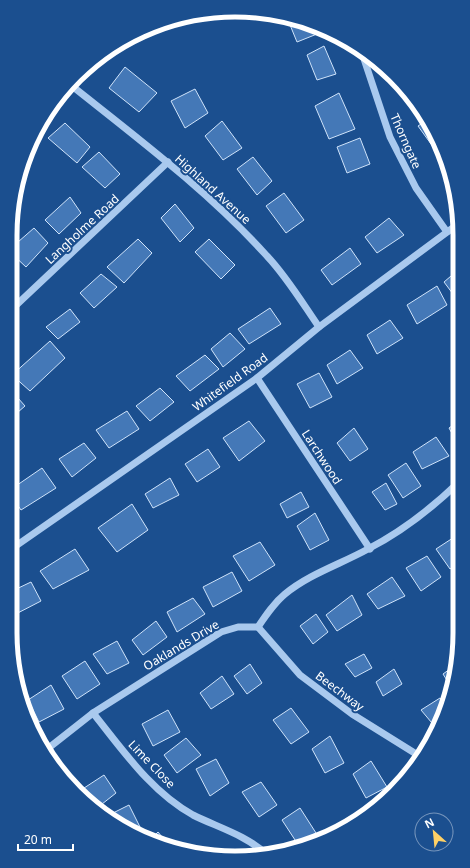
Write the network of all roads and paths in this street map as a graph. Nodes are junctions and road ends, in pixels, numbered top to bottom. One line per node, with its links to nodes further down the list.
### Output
1 (364, 59): 5 (street, Thorngate)
2 (74, 88): 3 (street, Highland Avenue)
3 (168, 162): 6 (street, Langholme Road); 7 (street, Highland Avenue)
4 (453, 228): 5 (street, Whitefield Road)
5 (447, 232): 7 (street, Whitefield Road)
6 (17, 304)
7 (320, 327): 8 (street, Whitefield Road)
8 (257, 378): 10 (street, Whitefield Road); 11 (street, Larchwood)
9 (453, 488): 11 (street)
10 (17, 545)
11 (370, 549): 12 (street)
12 (258, 627): 13 (street, Oaklands Drive); 15 (street, Beechway)
13 (93, 713): 14 (street, Oaklands Drive); 16 (street, Lime Close)
14 (49, 747)
15 (416, 754)
16 (259, 850)

